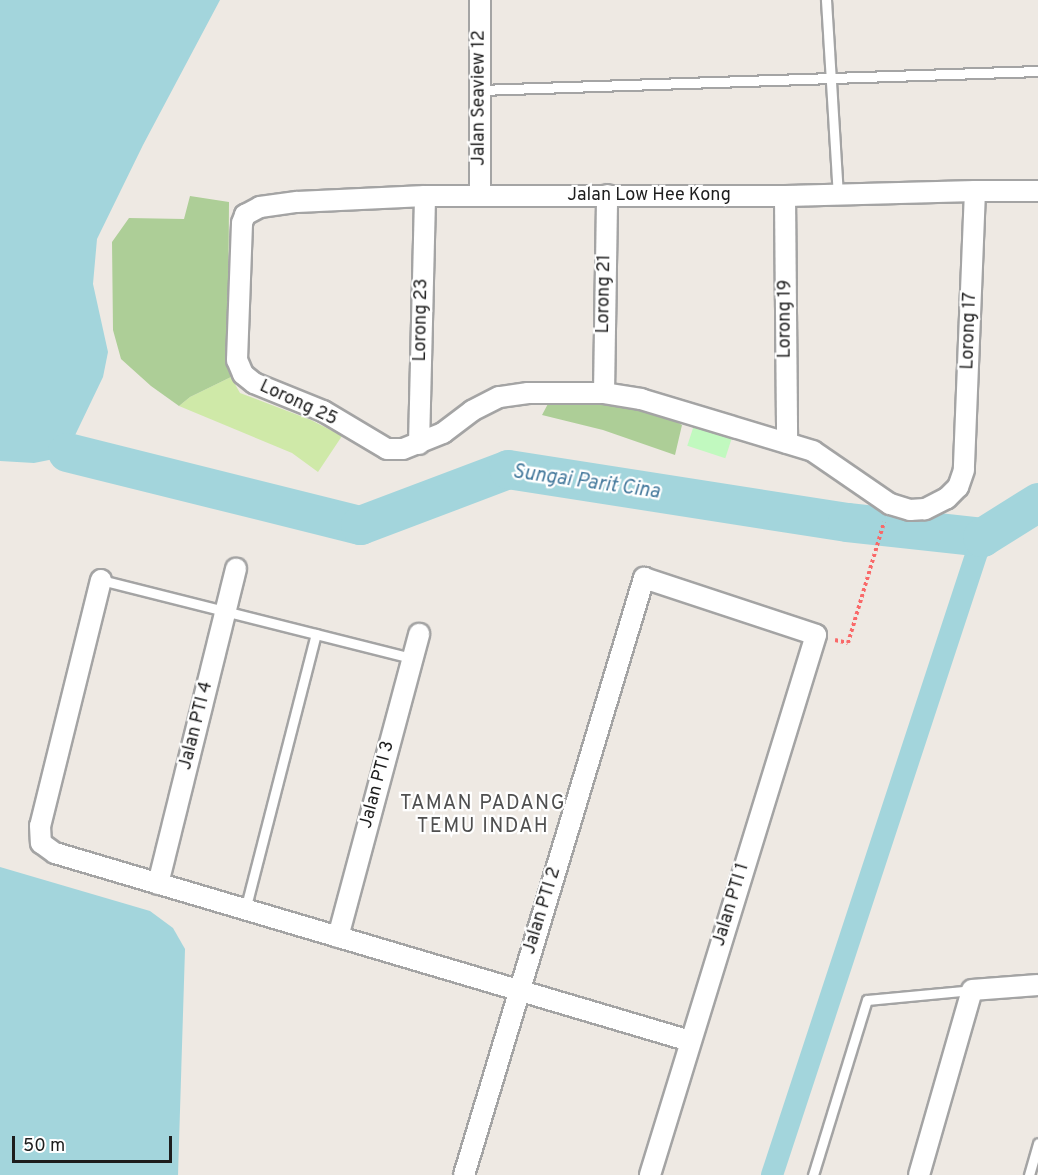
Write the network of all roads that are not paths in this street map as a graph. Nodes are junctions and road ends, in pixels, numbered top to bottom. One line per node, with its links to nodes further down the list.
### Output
1 (480, 0): 5 (street, Jalan Seaview 12)
2 (826, 0): 4 (lane)
3 (1038, 71): 4 (lane)
4 (831, 78): 5 (lane); 8 (lane)
5 (480, 90): 9 (street, Jalan Seaview 12)
6 (1038, 190): 7 (street, Jalan Low Hee Kong)
7 (975, 191): 8 (street, Jalan Low Hee Kong); 17 (street, Lorong 17)
8 (838, 194): 12 (street, Jalan Low Hee Kong)
9 (480, 195): 10 (street, Jalan Low Hee Kong); 11 (street, Jalan Low Hee Kong)
10 (607, 195): 12 (street, Jalan Low Hee Kong); 14 (street, Lorong 21)
11 (425, 196): 13 (street, Jalan Low Hee Kong); 16 (street, Lorong 23)
12 (785, 196): 15 (street, Lorong 19)
13 (260, 207): 16 (street, Lorong 25)
14 (604, 393): 15 (street, Lorong 25); 16 (street, Lorong 25)
15 (787, 443): 17 (street, Lorong 25)
16 (420, 444)
17 (887, 512)
18 (236, 569): 20 (street, Jalan PTI 4)
19 (101, 580): 20 (lane); 25 (street)
20 (225, 612): 21 (lane); 25 (street, Jalan PTI 4)
21 (316, 634): 24 (lane); 26 (lane)
22 (419, 634): 24 (street, Jalan PTI 3)
23 (816, 635): 30 (street, Jalan PTI 2); 31 (street, Jalan PTI 1)
24 (412, 658): 27 (street, Jalan PTI 3)
25 (158, 884): 26 (street)
26 (245, 910): 27 (street)
27 (338, 937): 30 (street)
28 (1038, 984): 29 (street)
29 (972, 990): 35 (lane); 36 (street)
30 (519, 991): 31 (street); 33 (street, Jalan PTI 2)
31 (690, 1041): 34 (street, Jalan PTI 1)
32 (1038, 1143): 37 (lane)
33 (464, 1175)
34 (650, 1175)
35 (813, 1175)
36 (919, 1175)
37 (1029, 1175)

